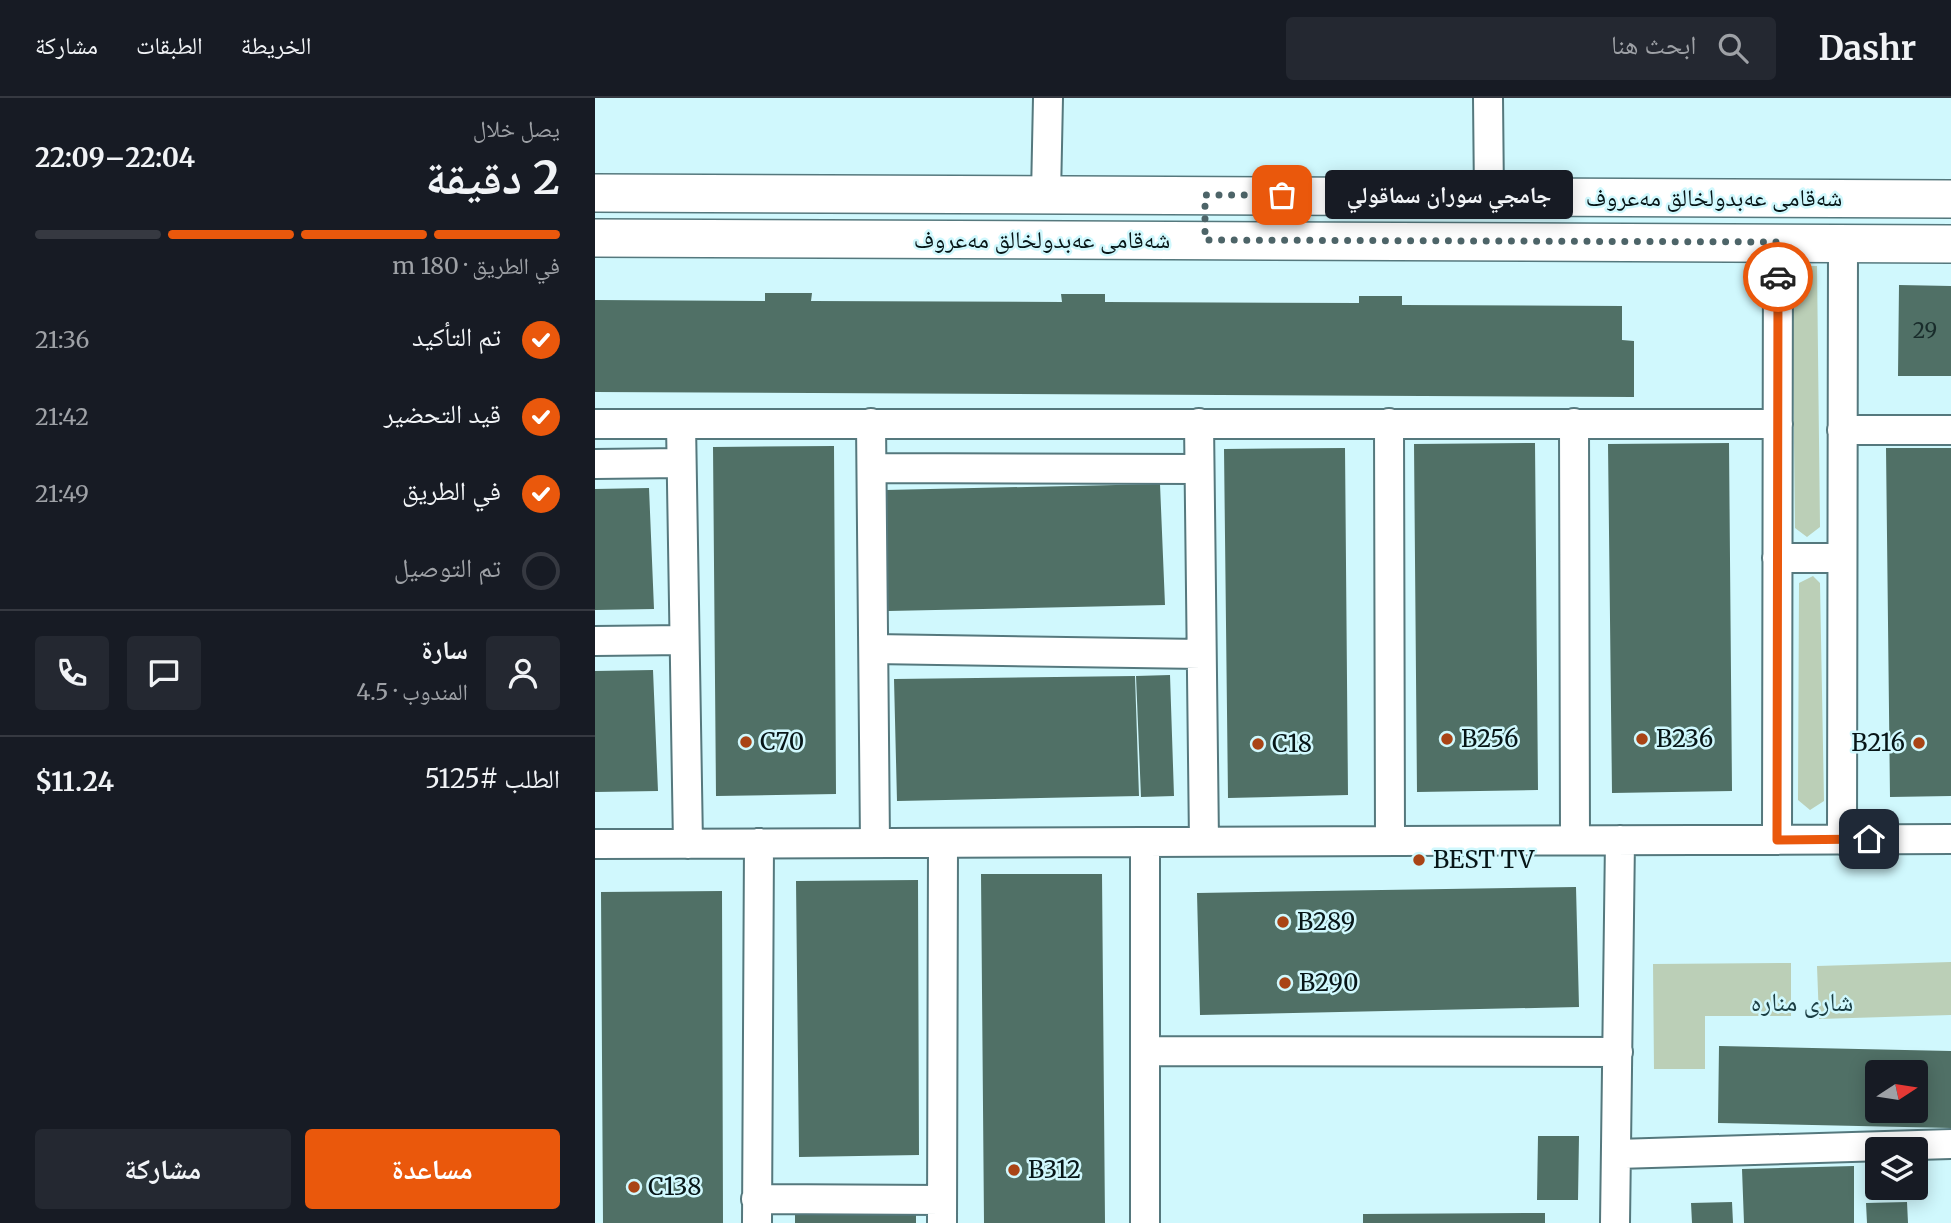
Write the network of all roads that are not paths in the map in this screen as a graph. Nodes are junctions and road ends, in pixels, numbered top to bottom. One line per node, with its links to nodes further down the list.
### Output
1 (1048, 98): 4 (street)
2 (1488, 98): 6 (street)
3 (595, 192): 4 (main road, شەقامی عەبدولخالق مەعروف)
4 (1046, 195): 5 (main road, شەقامی عەبدولخالق مەعروف)
5 (1205, 195): 6 (main road, شەقامی عەبدولخالق مەعروف); 9 (main road)
6 (1489, 197): 7 (main road, شەقامی عەبدولخالق مەعروف)
7 (1951, 199)
8 (595, 238): 9 (main road, شەقامی عەبدولخالق مەعروف)
9 (1205, 240): 10 (main road, شەقامی عەبدولخالق مەعروف)
10 (1778, 242): 11 (main road, شەقامی عەبدولخالق مەعروف); 19 (street)
11 (1843, 242): 12 (main road, شەقامی عەبدولخالق مەعروف); 20 (street)
12 (1951, 244)
13 (871, 423): 14 (street); 18 (street); 24 (street)
14 (1199, 423): 15 (street); 25 (street)
15 (1389, 423): 16 (street); 37 (street)
16 (1574, 423): 19 (street); 34 (street)
17 (595, 424): 18 (street)
18 (681, 424): 22 (street)
19 (1778, 424): 26 (street)
20 (1842, 430): 21 (street); 27 (street)
21 (1951, 430)
22 (681, 463): 23 (street); 28 (street)
23 (595, 464)
24 (872, 468): 25 (street); 30 (street)
25 (1199, 469): 31 (street)
26 (1777, 558): 27 (street); 36 (street)
27 (1842, 558): 32 (street)
28 (684, 640): 29 (street); 43 (street)
29 (595, 641)
30 (874, 649): 31 (street); 40 (street)
31 (1201, 654): 39 (street)
32 (1842, 839): 33 (street); 36 (street)
33 (1951, 839)
34 (1575, 840): 35 (street); 37 (street)
35 (1620, 840): 36 (street); 46 (street)
36 (1777, 840)
37 (1390, 841): 39 (street)
38 (1145, 842): 39 (street); 41 (street); 45 (street)
39 (1204, 842)
40 (875, 843): 41 (street); 44 (street)
41 (943, 843): 50 (street)
42 (595, 844): 43 (street)
43 (688, 844): 44 (street)
44 (759, 844): 49 (street)
45 (1146, 1051): 46 (street); 51 (street)
46 (1618, 1052): 48 (street)
47 (1951, 1144): 48 (street)
48 (1617, 1154): 52 (street)
49 (756, 1211): 50 (street)
50 (941, 1211)
51 (1145, 1223)
52 (1615, 1223)

